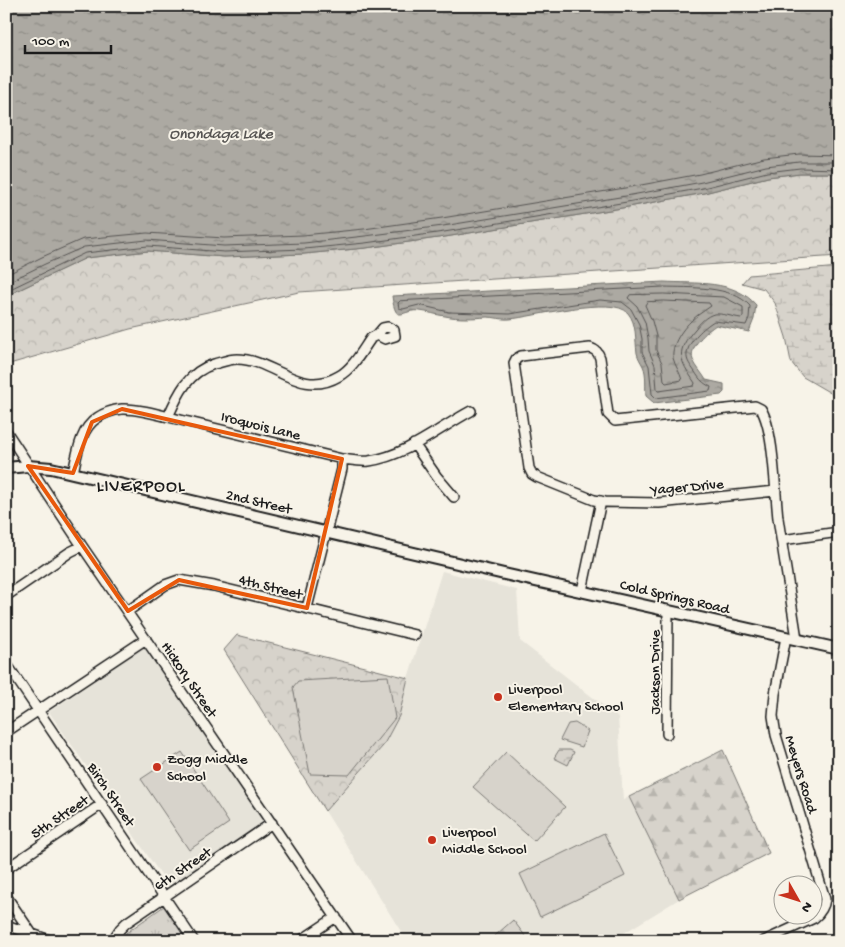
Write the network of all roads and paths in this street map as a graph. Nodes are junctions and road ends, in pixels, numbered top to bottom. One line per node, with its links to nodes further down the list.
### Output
1 (377, 335): 4 (street)
2 (713, 410): 11 (street, Meyers Road); 13 (street, Yager Drive)
3 (471, 411): 6 (street, Iroquois Lane)
4 (168, 417): 7 (street, Iroquois Lane); 10 (street, Iroquois Lane)
5 (6, 431): 8 (street, Hickory Street)
6 (414, 444): 7 (street, Iroquois Lane); 12 (street)
7 (342, 459): 14 (street)
8 (28, 466): 9 (main road, 2nd Street); 10 (main road, 2nd Street); 17 (street, Hickory Street)
9 (6, 468)
10 (73, 473): 14 (main road, 2nd Street)
11 (776, 491): 13 (street, Yager Drive); 16 (street, Meyers Road)
12 (454, 497)
13 (601, 501): 19 (street)
14 (326, 532): 18 (main road, 2nd Street); 21 (street)
15 (839, 532): 16 (street)
16 (782, 540): 25 (street, Meyers Road)
17 (82, 546): 20 (street); 23 (street, Hickory Street)
18 (504, 574): 19 (main road, Cold Springs Road)
19 (582, 591): 22 (main road, Cold Springs Road)
20 (6, 596)
21 (307, 608): 23 (street, 4th Street); 24 (street, 4th Street)
22 (668, 610): 25 (main road, Cold Springs Road); 31 (street, Jackson Drive)
23 (128, 611): 26 (street, Hickory Street)
24 (415, 636)
25 (792, 638): 27 (main road, Cold Springs Road); 45 (street, Meyers Road)
26 (146, 639): 29 (street); 33 (street, Hickory Street)
27 (839, 649)
28 (6, 663): 29 (street, Birch Street)
29 (39, 710): 30 (street); 32 (street, Birch Street)
30 (6, 732)
31 (667, 734)
32 (102, 804): 34 (street, 5th Street); 36 (street, Birch Street)
33 (272, 823): 36 (street, 6th Street); 37 (street, Hickory Street)
34 (6, 869)
35 (6, 896): 39 (street)
36 (165, 897): 41 (street, 6th Street); 42 (street, Birch Street)
37 (336, 917): 43 (street); 44 (street, Hickory Street)
38 (6, 925): 39 (street)
39 (32, 934): 40 (street)
40 (52, 941)
41 (112, 941)
42 (194, 941)
43 (300, 941)
44 (352, 941)
45 (764, 941)

